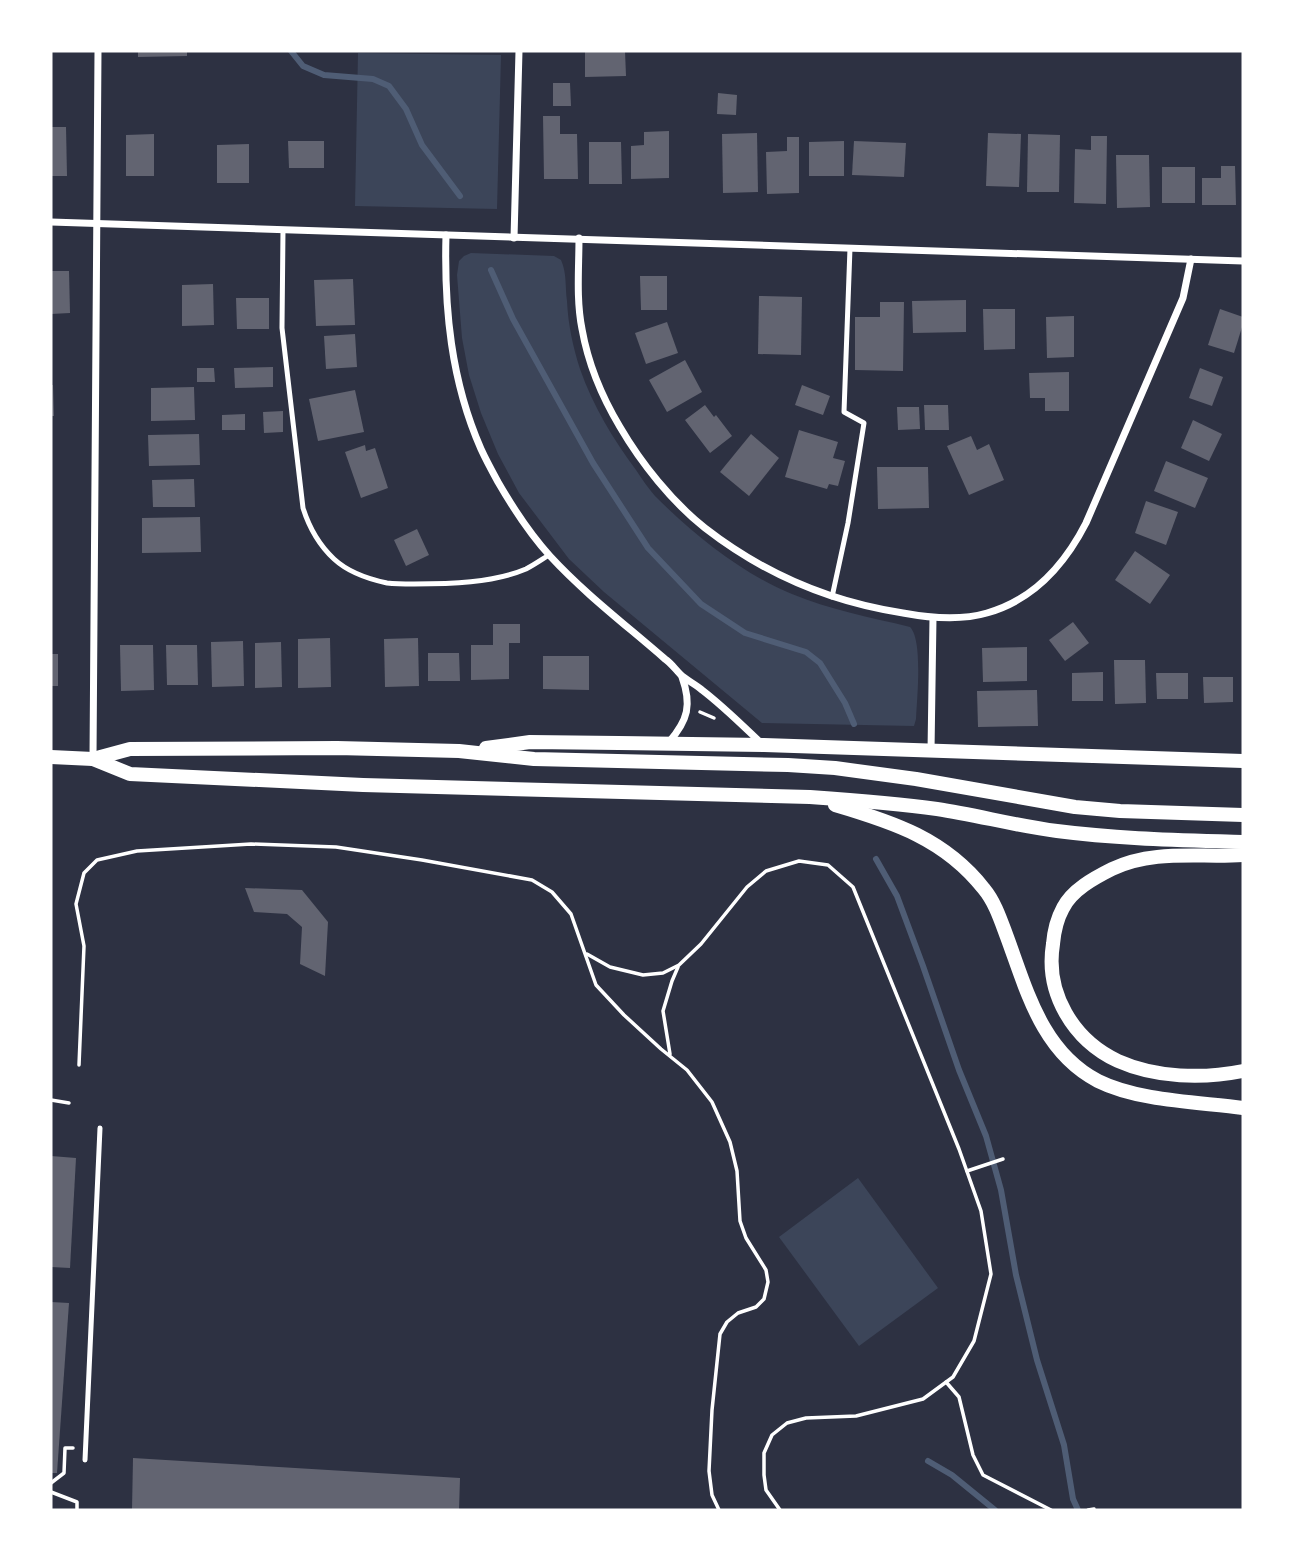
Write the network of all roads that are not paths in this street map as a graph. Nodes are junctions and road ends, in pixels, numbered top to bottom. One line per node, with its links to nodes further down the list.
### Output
1 (98, 51): 4 (street)
2 (519, 51): 7 (street)
3 (51, 222): 4 (street)
4 (97, 223): 5 (street); 21 (street)
5 (283, 230): 6 (street); 12 (lane)
6 (446, 235): 7 (street); 12 (street)
7 (514, 237): 8 (street)
8 (579, 239): 9 (street); 13 (street)
9 (850, 248): 10 (street); 13 (lane)
10 (1191, 259): 11 (street); 14 (street)
11 (1243, 261)
12 (549, 555): 15 (street)
13 (832, 597): 14 (street)
14 (933, 618): 19 (street)
15 (682, 676): 16 (street); 17 (street)
16 (668, 744): 17 (main road); 18 (main road)
17 (764, 745): 19 (main road)
18 (459, 751): 21 (main road); 24 (main road)
19 (930, 752): 22 (main road)
20 (51, 757): 21 (main road)
21 (93, 759): 23 (main road)
22 (1243, 761)
23 (810, 797): 25 (main road); 28 (main road)
24 (1243, 815)
25 (1243, 842)
26 (1243, 855): 27 (main road)
27 (1243, 1071)
28 (1243, 1108)
29 (100, 1128): 30 (lane)
30 (85, 1460)

